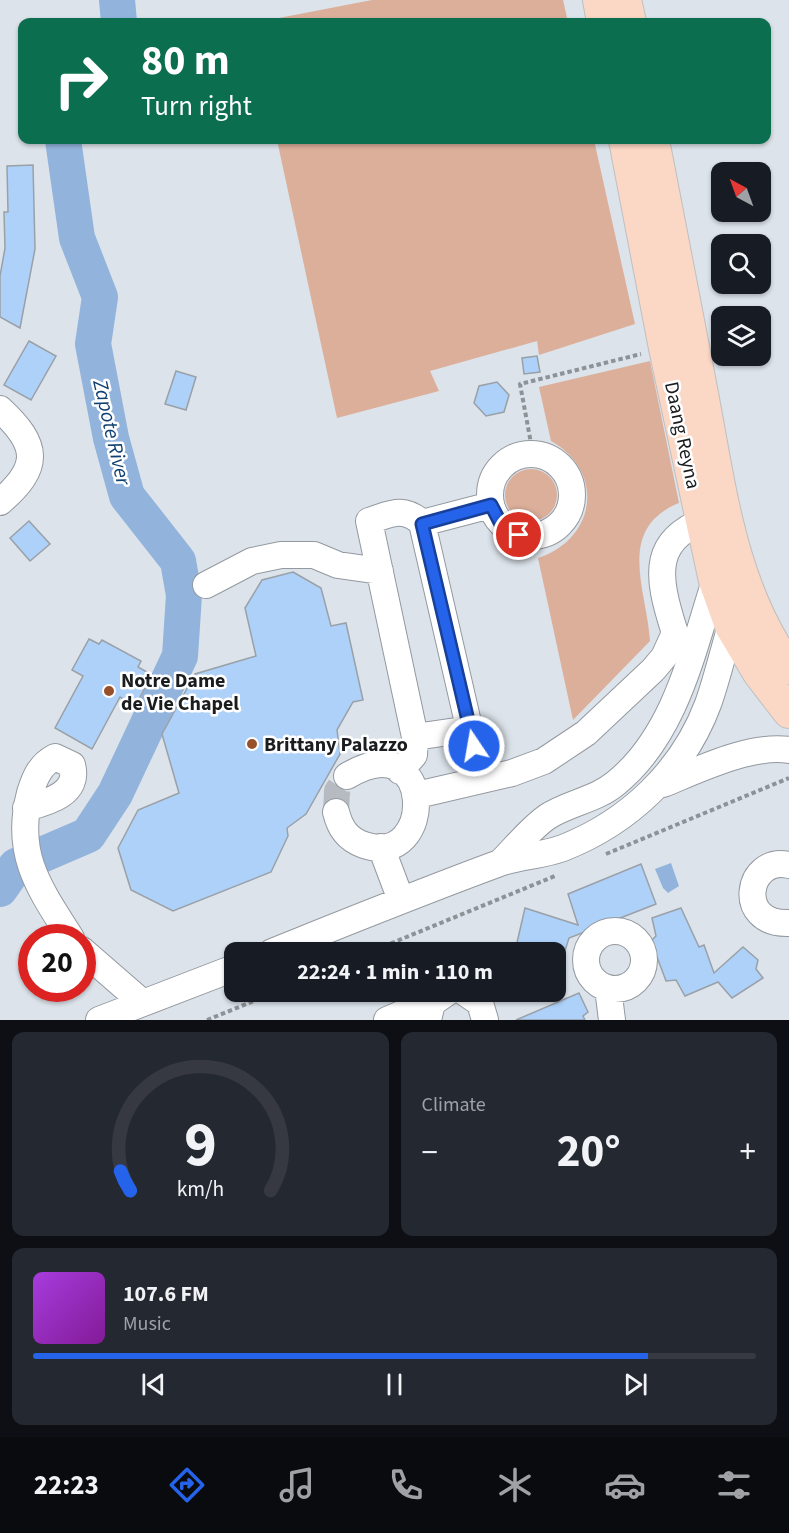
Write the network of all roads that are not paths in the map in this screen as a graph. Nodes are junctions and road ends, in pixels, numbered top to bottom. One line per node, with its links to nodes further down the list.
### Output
1 (599, 0): 3 (main road)
2 (626, 0): 4 (main road)
3 (602, 18)
4 (629, 18)
5 (626, 144): 10 (main road, Daang Reyna)
6 (654, 144): 10 (main road, Daang Reyna)
7 (0, 409): 8 (street)
8 (0, 502)
9 (491, 505): 9 (street); 11 (street)
10 (713, 516): 13 (main road, Daang Reyna); 23 (street)
11 (422, 524): 12 (street); 18 (street)
12 (380, 571): 14 (street); 19 (street)
13 (728, 578): 15 (main road, Daang Reyna); 29 (street)
14 (206, 585)
15 (744, 620): 16 (main road, Daang Reyna); 17 (main road, Daang Reyna); 24 (street)
16 (789, 668)
17 (789, 712)
18 (470, 729): 19 (street); 23 (street)
19 (415, 737): 21 (street)
20 (789, 750): 24 (street)
21 (400, 771): 22 (street); 25 (street)
22 (346, 776)
23 (481, 779): 25 (street)
24 (659, 786): 29 (street)
25 (417, 795): 28 (street)
26 (26, 808): 33 (street)
27 (336, 812): 28 (street)
28 (381, 847): 31 (street)
29 (500, 862): 31 (street)
30 (789, 865): 32 (street)
31 (401, 900): 34 (street)
32 (789, 923)
33 (62, 924)
34 (297, 942)
35 (96, 962): 40 (street)
36 (224, 972): 40 (street)
37 (608, 988): 45 (street)
38 (433, 1002): 41 (street)
39 (479, 1002): 44 (street)
40 (143, 1003): 42 (street)
41 (428, 1017): 43 (street)
42 (99, 1020)
43 (387, 1020)
44 (485, 1020)
45 (612, 1020)

